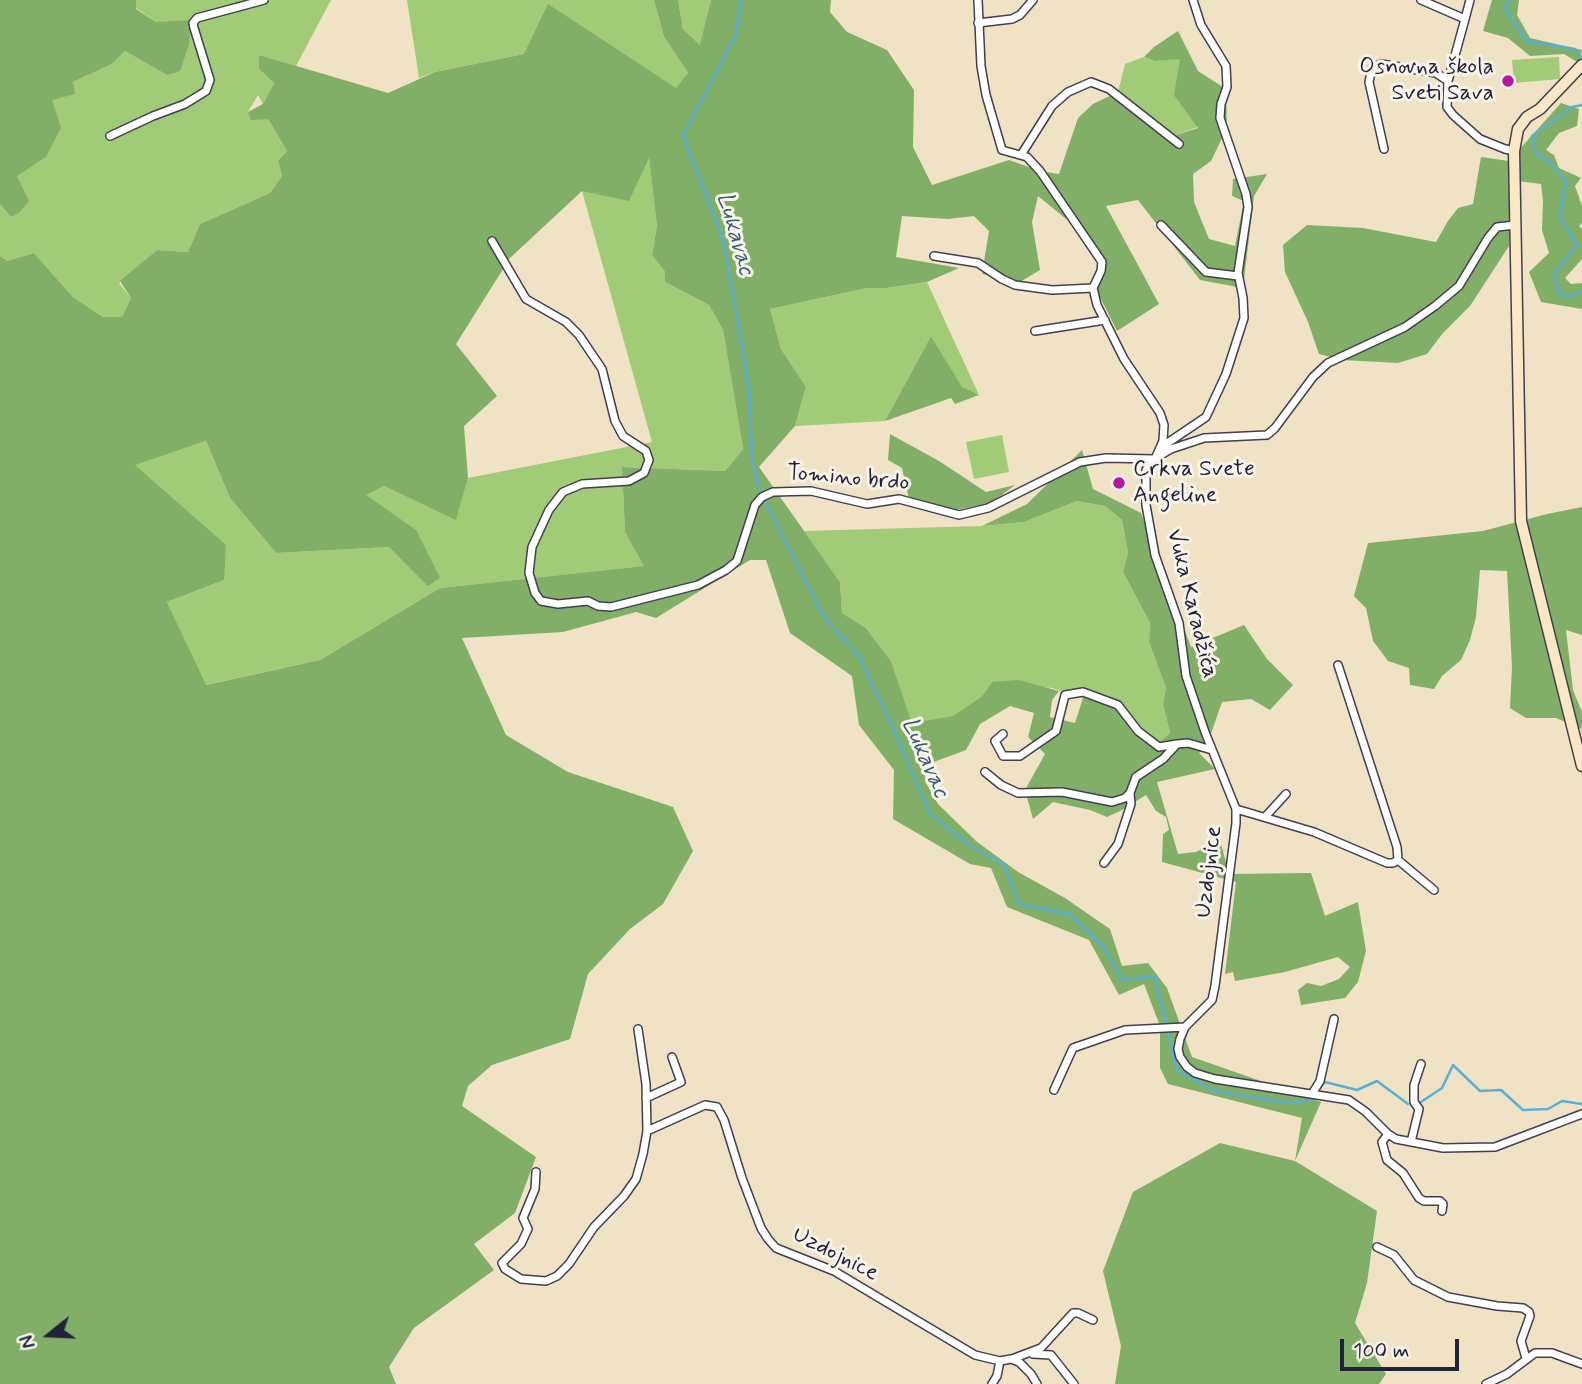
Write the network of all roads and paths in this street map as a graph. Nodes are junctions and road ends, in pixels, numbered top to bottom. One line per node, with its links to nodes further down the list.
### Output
1 (264, 0): 11 (street)
2 (978, 0): 8 (street)
3 (1034, 0): 8 (street)
4 (1193, 0): 20 (street)
5 (1421, 0): 7 (street)
6 (1470, 0): 7 (street)
7 (1465, 19): 10 (street)
8 (978, 23): 15 (street)
9 (1582, 65): 14 (street)
10 (1448, 81): 13 (street); 14 (street)
11 (110, 136)
12 (1179, 144): 15 (street)
13 (1384, 149)
14 (1514, 150): 17 (street)
15 (1021, 155): 21 (street)
16 (1161, 225): 20 (street)
17 (1516, 225): 24 (street); 29 (street)
18 (492, 241): 24 (street, Tomino brdo)
19 (934, 256): 21 (street)
20 (1238, 276): 24 (street)
21 (1093, 288): 22 (street)
22 (1105, 320): 23 (street); 24 (street)
23 (1035, 331)
24 (1154, 459): 28 (street, Vuka Karadžića)
25 (1338, 665): 35 (street)
26 (1003, 734): 27 (street)
27 (1177, 744): 28 (street); 31 (street)
28 (1212, 750): 33 (street, Uzdojnice)
29 (1582, 766)
30 (985, 772): 31 (street)
31 (1130, 793): 36 (street)
32 (1286, 794): 34 (street)
33 (1236, 809): 34 (street); 39 (street, Uzdojnice)
34 (1265, 817): 35 (street)
35 (1398, 860): 37 (street)
36 (1104, 863)
37 (1434, 890)
38 (1334, 1018): 44 (street)
39 (1185, 1027): 43 (street); 44 (street)
40 (638, 1029): 45 (street)
41 (672, 1057): 45 (street)
42 (1421, 1064): 49 (street)
43 (1054, 1090)
44 (1312, 1094): 48 (street)
45 (646, 1098): 47 (street)
46 (1582, 1114): 49 (street)
47 (647, 1130): 50 (street); 57 (street, Uzdojnice)
48 (1388, 1134): 49 (street); 51 (street)
49 (1411, 1142)
50 (536, 1172)
51 (1443, 1211)
52 (1377, 1247): 55 (street)
53 (1093, 1320): 54 (street)
54 (1030, 1354): 56 (street, Uzdojnice); 61 (street)
55 (1526, 1358): 58 (street); 62 (street)
56 (1012, 1359): 57 (street, Uzdojnice); 60 (street)
57 (1000, 1361): 59 (street)
58 (1582, 1364)
59 (992, 1384)
60 (1037, 1384)
61 (1074, 1384)
62 (1486, 1384)

